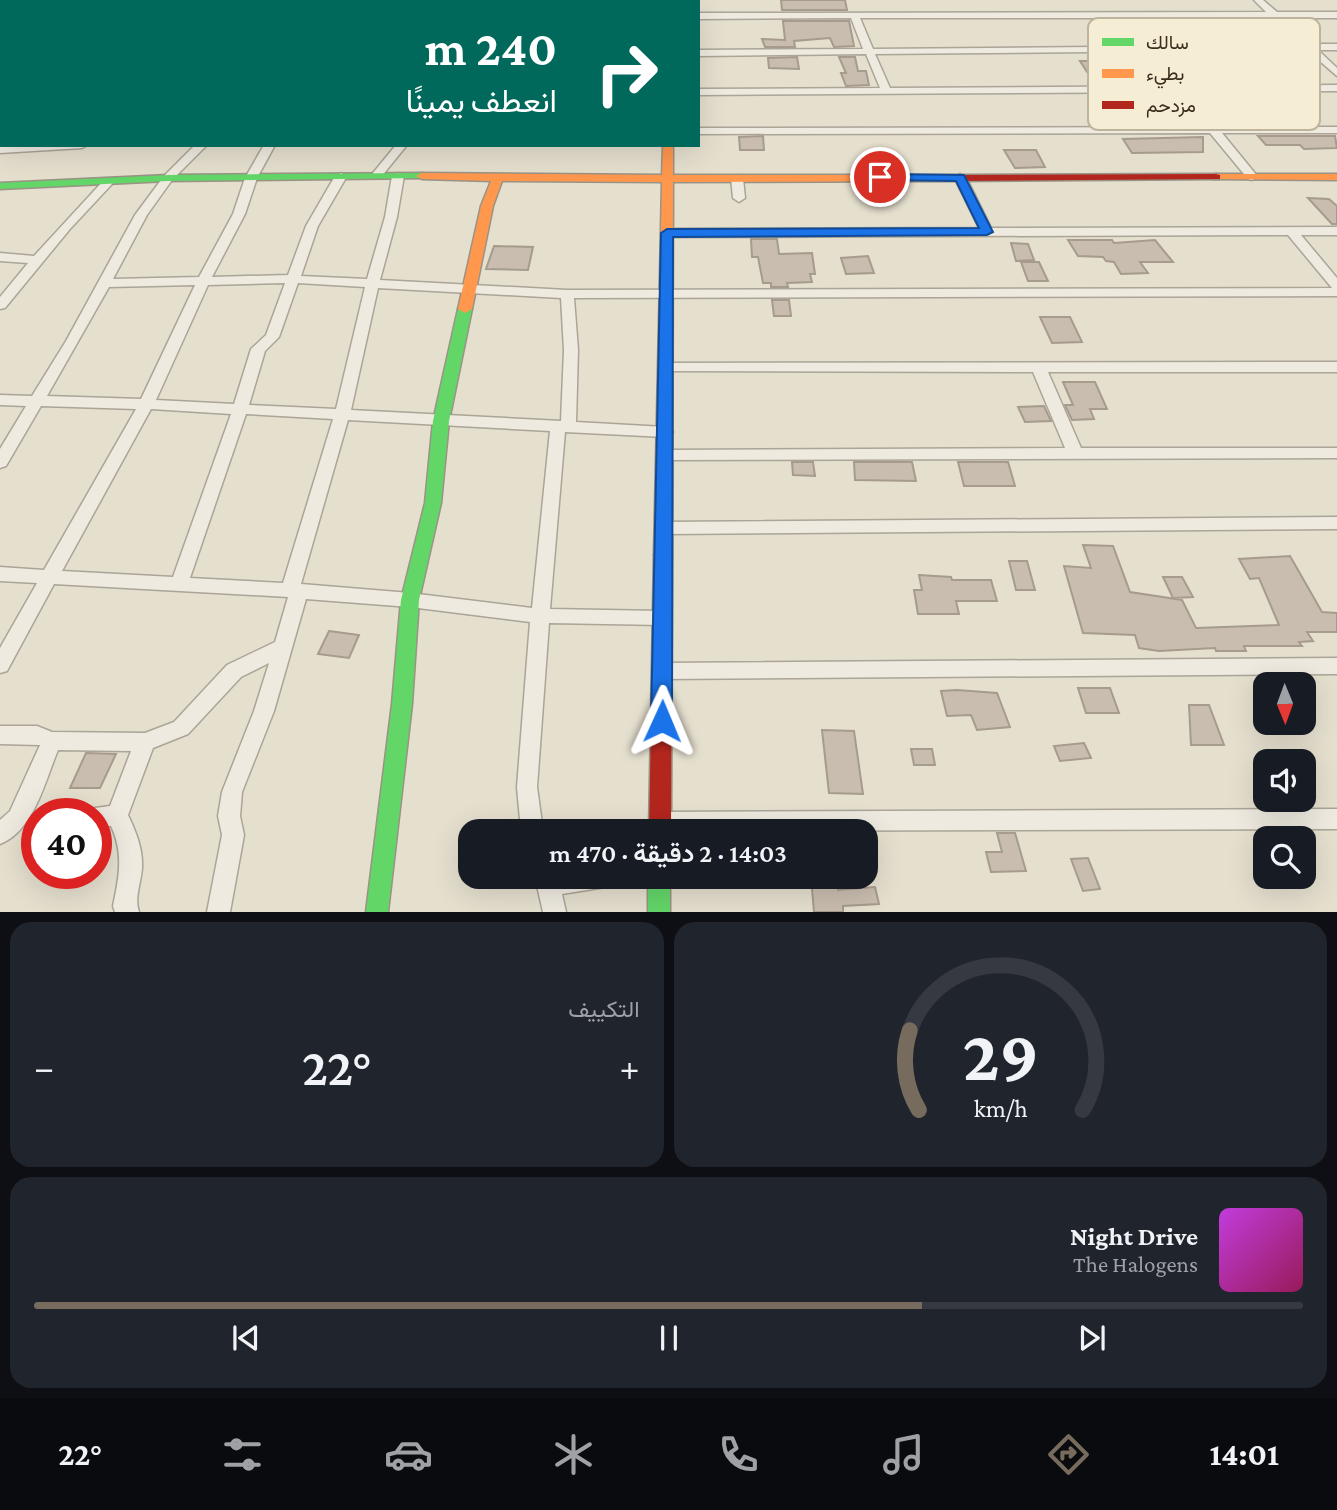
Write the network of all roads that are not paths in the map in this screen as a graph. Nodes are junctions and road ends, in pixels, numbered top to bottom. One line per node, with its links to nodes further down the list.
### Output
1 (1258, 0): 2 (street)
2 (1274, 15): 3 (street); 5 (street); 6 (street)
3 (1337, 15)
4 (700, 16): 5 (street)
5 (854, 16): 8 (street)
6 (1277, 18)
7 (1088, 49): 8 (street)
8 (869, 51): 9 (street); 13 (street)
9 (700, 53)
10 (1320, 58): 11 (street)
11 (1337, 74)
12 (1088, 90): 13 (street)
13 (886, 91): 14 (street)
14 (700, 92)
15 (1213, 130): 16 (street); 17 (street); 29 (street)
16 (1337, 130)
17 (700, 131)
18 (49, 147): 23 (street)
19 (200, 147): 31 (street)
20 (269, 147): 32 (street)
21 (400, 147): 25 (street)
22 (668, 147): 33 (street)
23 (0, 150)
24 (341, 176): 25 (street); 32 (street); 44 (street)
25 (377, 176): 26 (street)
26 (398, 176): 27 (street); 47 (street)
27 (498, 176): 33 (street); 49 (street)
28 (960, 177): 29 (street); 34 (street); 40 (street)
29 (1252, 177): 30 (street)
30 (1337, 177)
31 (168, 178): 32 (street); 35 (street); 46 (street)
32 (251, 178): 45 (street)
33 (668, 178): 34 (street); 41 (street)
34 (737, 178): 37 (street)
35 (108, 182): 36 (street); 43 (street)
36 (0, 186)
37 (739, 198)
38 (1337, 230): 39 (street)
39 (1292, 231): 40 (street); 48 (street)
40 (987, 232): 41 (street)
41 (667, 233): 52 (street)
42 (0, 257): 43 (street)
43 (37, 260): 53 (street)
44 (293, 279): 45 (street); 47 (street); 60 (street)
45 (204, 280): 46 (street); 59 (street)
46 (104, 283): 58 (street)
47 (372, 284): 49 (street); 61 (street)
48 (1337, 286)
49 (468, 290): 51 (street); 62 (street)
50 (1337, 292): 52 (street)
51 (567, 294): 52 (street); 63 (street)
52 (666, 294): 55 (street)
53 (0, 305)
54 (1337, 367): 56 (street)
55 (666, 368): 56 (street); 64 (street)
56 (1039, 368): 65 (street)
57 (0, 400): 58 (street)
58 (38, 400): 59 (street); 68 (street)
59 (146, 404): 60 (street); 72 (street)
60 (240, 410): 61 (street); 73 (street)
61 (342, 416): 62 (street); 74 (street)
62 (441, 421): 63 (street); 75 (street)
63 (563, 427): 64 (street); 76 (street)
64 (665, 432): 67 (street)
65 (1075, 453): 66 (street); 67 (street)
66 (1337, 453)
67 (664, 455): 70 (street)
68 (0, 462)
69 (1337, 523): 70 (street)
70 (664, 528): 77 (street)
71 (0, 574): 72 (street)
72 (50, 578): 73 (street); 79 (street)
73 (179, 584): 74 (street)
74 (294, 591): 75 (street); 78 (street)
75 (410, 600): 76 (street); 98 (street)
76 (539, 616): 77 (street); 87 (street)
77 (662, 618): 81 (street)
78 (282, 648): 84 (street); 97 (street)
79 (0, 665)
80 (1337, 666): 81 (street)
81 (662, 671): 88 (street)
82 (0, 735): 83 (street)
83 (52, 741): 84 (street); 85 (street)
84 (145, 742): 86 (street)
85 (33, 798)
86 (112, 805)
87 (530, 819)
88 (660, 819)
89 (1337, 819): 92 (street)
90 (21, 822): 93 (street)
91 (112, 822): 96 (street)
92 (878, 824)
93 (0, 834)
94 (549, 889): 99 (street)
95 (659, 889): 100 (street)
96 (128, 912)
97 (218, 912)
98 (377, 912)
99 (555, 912)
100 (659, 912)

